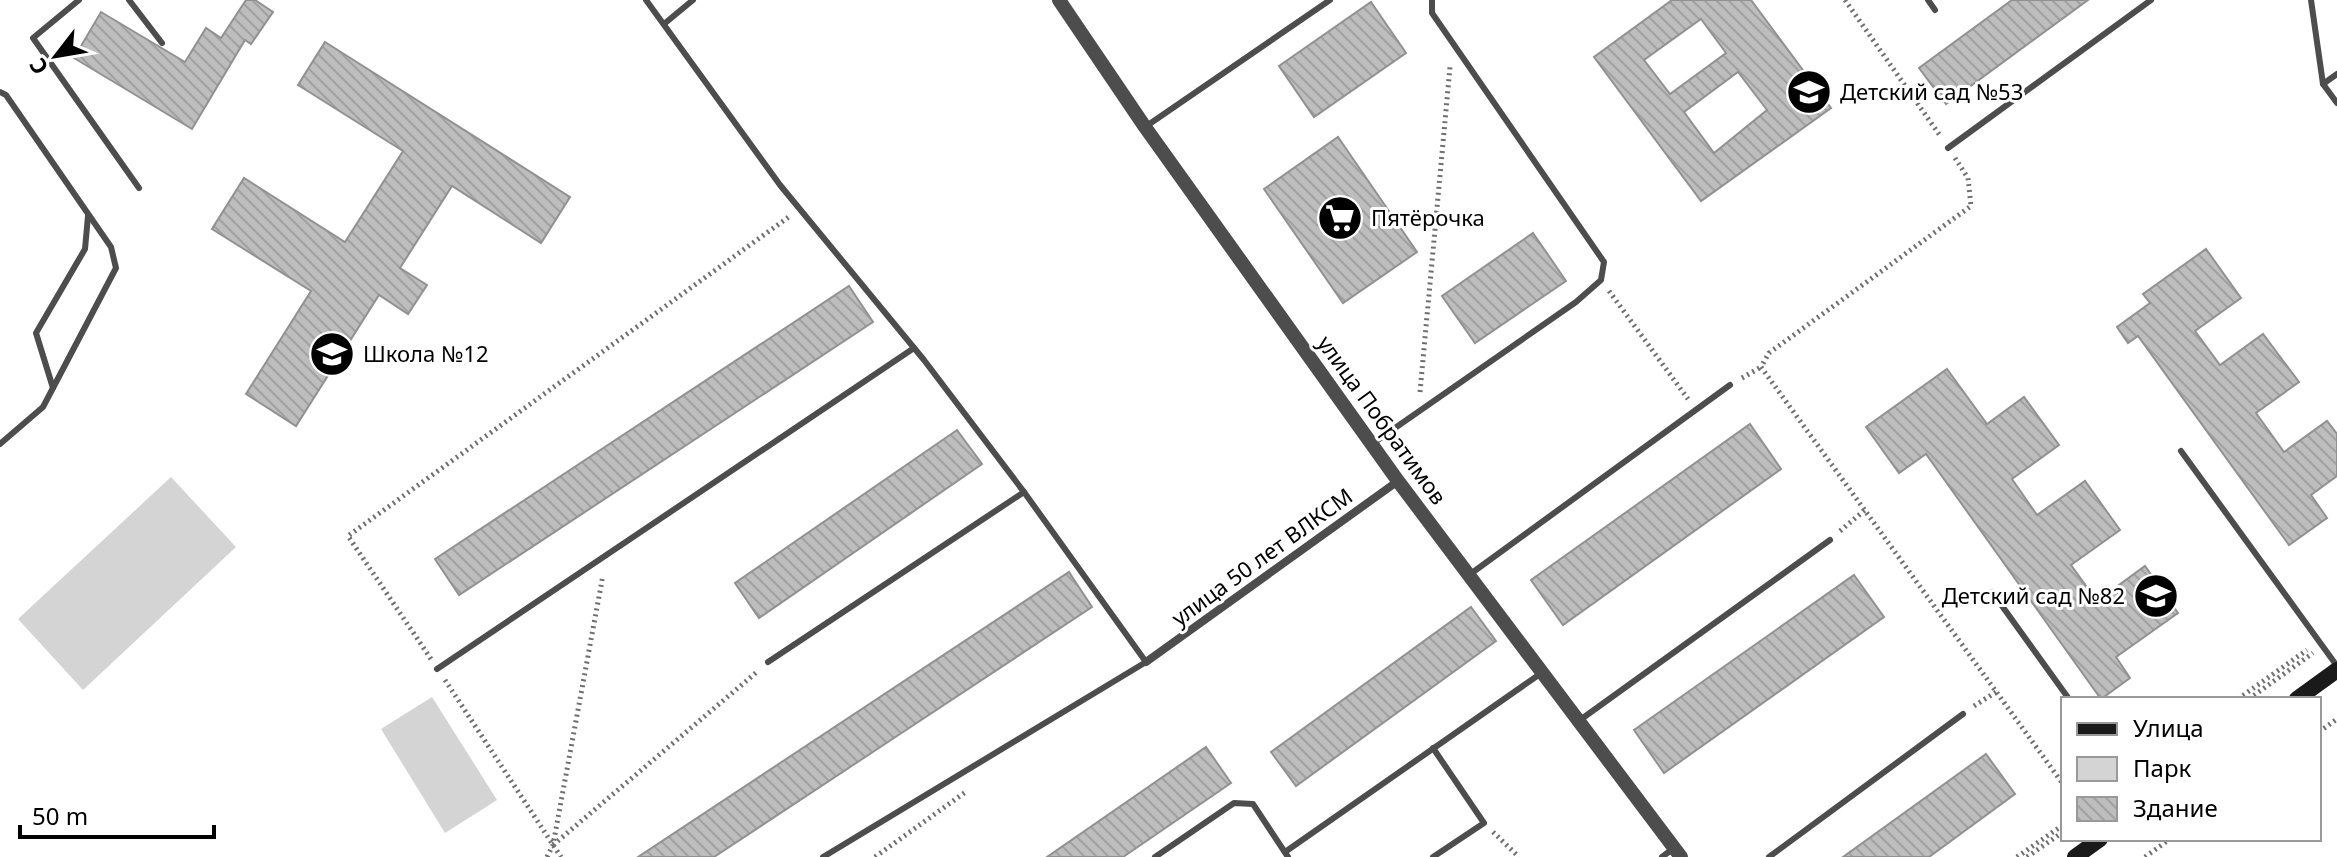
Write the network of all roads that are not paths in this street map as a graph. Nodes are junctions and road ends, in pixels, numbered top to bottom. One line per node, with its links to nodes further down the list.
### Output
1 (79, 0): 20 (lane)
2 (129, 0): 13 (lane)
3 (646, 0): 12 (lane)
4 (693, 0): 12 (lane)
5 (1059, 0): 18 (street, улица Побратимов)
6 (1330, 0): 18 (lane)
7 (1432, 0): 26 (lane)
8 (1928, 0): 11 (lane)
9 (2151, 0): 19 (lane)
10 (2311, 0): 15 (lane)
11 (1935, 10)
12 (664, 24): 22 (lane)
13 (162, 43)
14 (2337, 74): 15 (lane)
15 (2323, 84): 17 (lane)
16 (0, 92): 21 (lane)
17 (2337, 103)
18 (1145, 127): 26 (street, улица Побратимов)
19 (1948, 148)
20 (139, 188)
21 (88, 214): 24 (lane); 24 (lane)
22 (914, 348): 29 (lane); 36 (lane)
23 (1730, 385): 31 (lane)
24 (53, 388): 25 (lane)
25 (0, 444)
26 (1372, 444): 28 (street, улица Побратимов)
27 (2181, 451): 35 (lane)
28 (1398, 481): 31 (street, улица Побратимов); 34 (street, улица 50 лет ВЛКСМ)
29 (1024, 492): 33 (lane); 34 (lane)
30 (1830, 540): 41 (lane)
31 (1469, 575): 37 (street, улица Побратимов)
32 (1992, 592): 38 (lane)
33 (768, 662)
34 (1146, 662): 46 (lane)
35 (2337, 668): 39 (main road)
36 (437, 669)
37 (1543, 672): 41 (street, улица Побратимов); 42 (lane)
38 (2068, 697)
39 (2300, 697)
40 (1963, 714): 49 (lane)
41 (1580, 720): 45 (street, улица Побратимов)
42 (1433, 748): 44 (lane); 48 (lane)
43 (2097, 841): 50 (main road)
44 (1287, 854): 47 (lane)
45 (1672, 854)
46 (823, 857)
47 (1155, 857)
48 (1433, 857)
49 (1769, 857)
50 (2075, 857)

